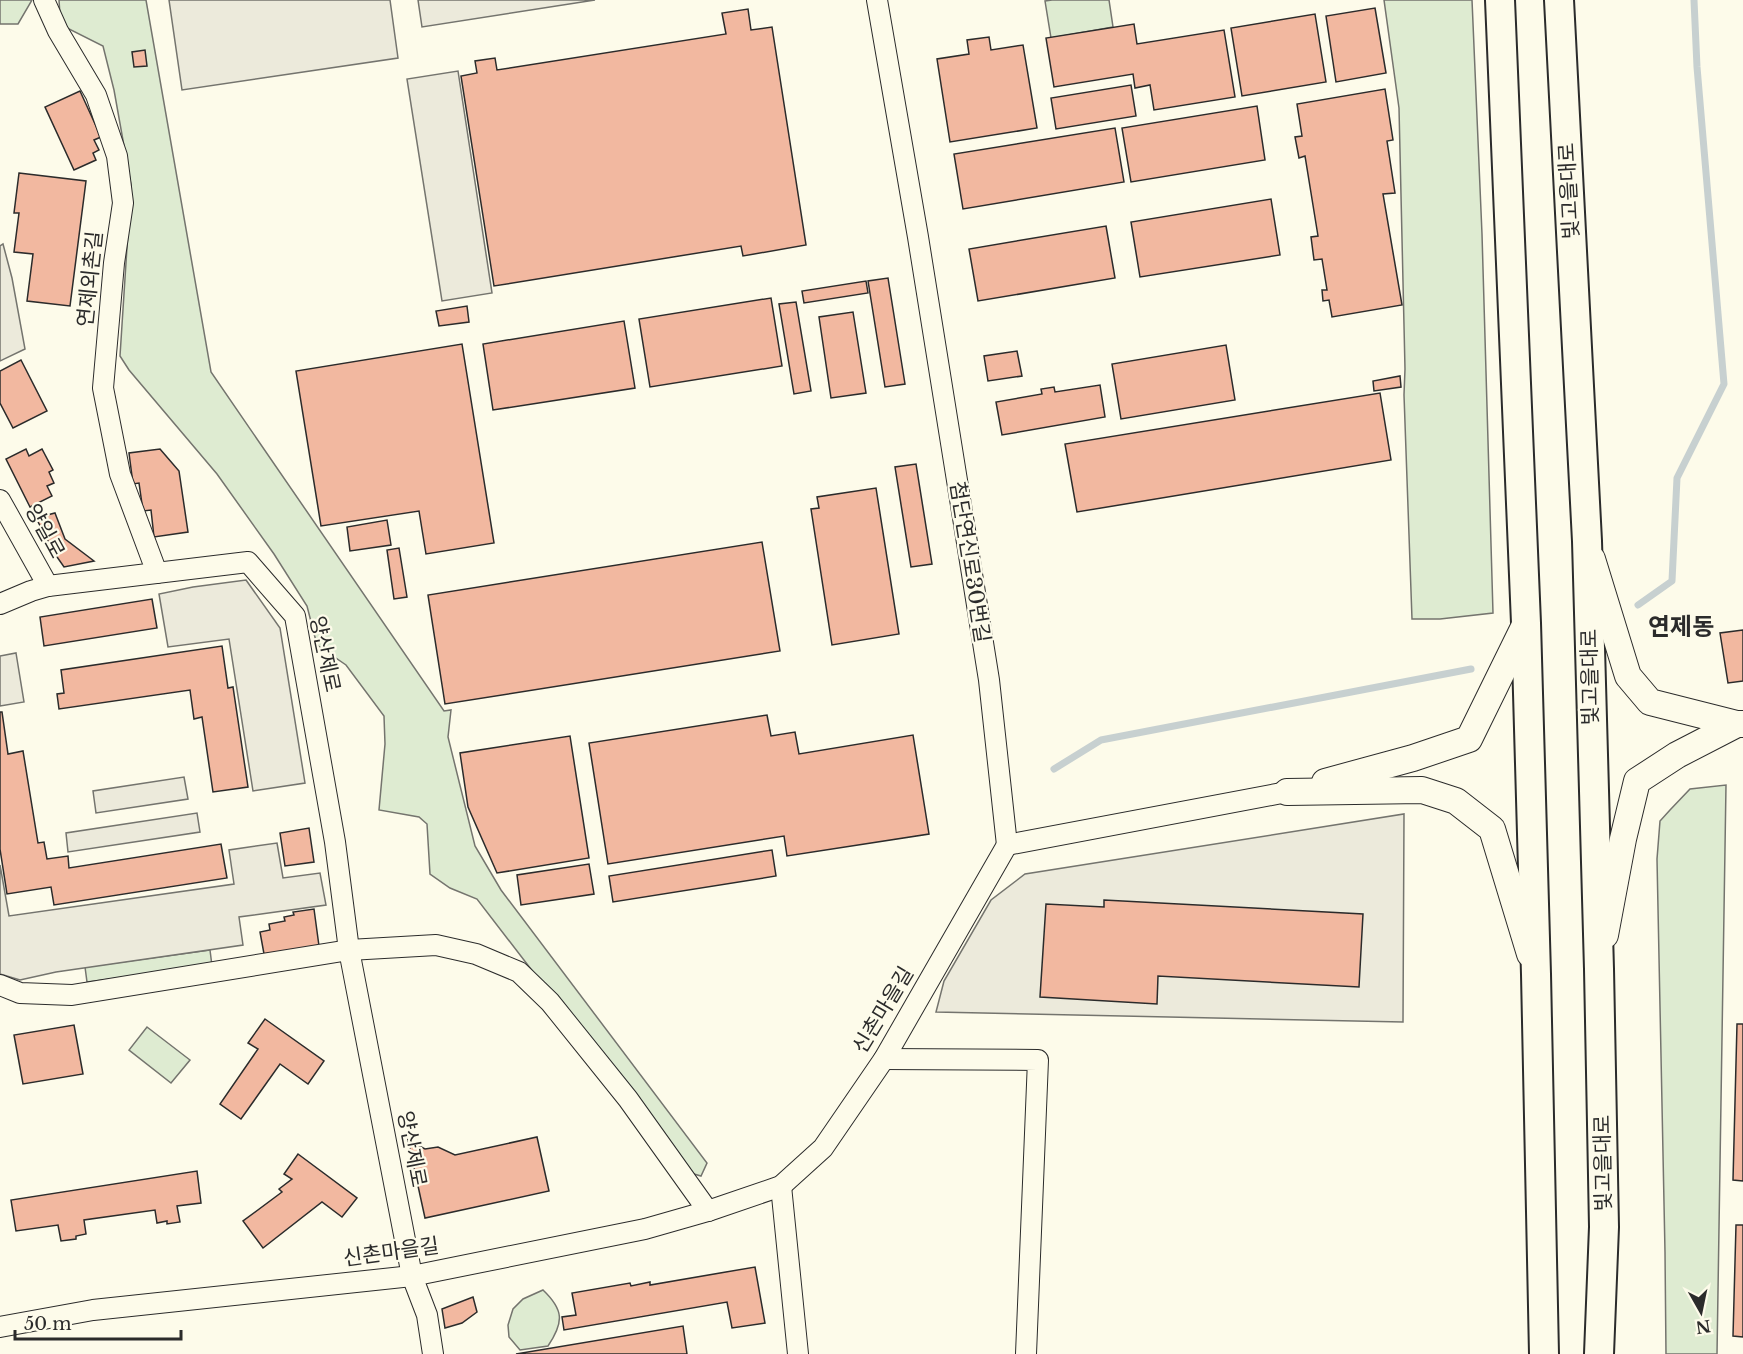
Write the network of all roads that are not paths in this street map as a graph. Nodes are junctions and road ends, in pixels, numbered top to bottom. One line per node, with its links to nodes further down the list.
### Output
1 (44, 0): 7 (street, 연제외촌길)
2 (877, 0): 13 (street, 첨단연신로30번길)
3 (1500, 0): 10 (main road)
4 (1559, 0): 6 (main road, 빛고을대로)
5 (0, 500): 8 (street, 양일로)
6 (1587, 541): 11 (street); 15 (main road, 빛고을대로)
7 (157, 573): 8 (street, 양산제로); 14 (street, 양산제로)
8 (48, 586): 9 (street, 양산제로)
9 (0, 604)
10 (1526, 623): 12 (street); 16 (main road)
11 (1740, 724): 15 (street)
12 (1287, 792): 13 (street); 16 (street)
13 (1007, 845): 18 (street, 신촌마을길)
14 (349, 950): 17 (street); 20 (street); 23 (street, 양산제로)
15 (1599, 969): 22 (main road, 빛고을대로)
16 (1536, 974): 21 (main road)
17 (0, 986)
18 (884, 1059): 19 (street, 신촌마을길); 27 (street)
19 (781, 1186): 20 (street, 신촌마을길); 26 (street)
20 (708, 1211): 23 (street, 신촌마을길)
21 (1540, 1227): 28 (main road); 29 (main road)
22 (1604, 1227): 30 (main road, 빛고을대로); 31 (main road)
23 (412, 1276): 24 (street, 신촌마을길); 25 (street, 양산제로)
24 (0, 1327)
25 (433, 1354)
26 (798, 1354)
27 (1026, 1354)
28 (1535, 1354)
29 (1544, 1354)
30 (1599, 1354)
31 (1607, 1354)

